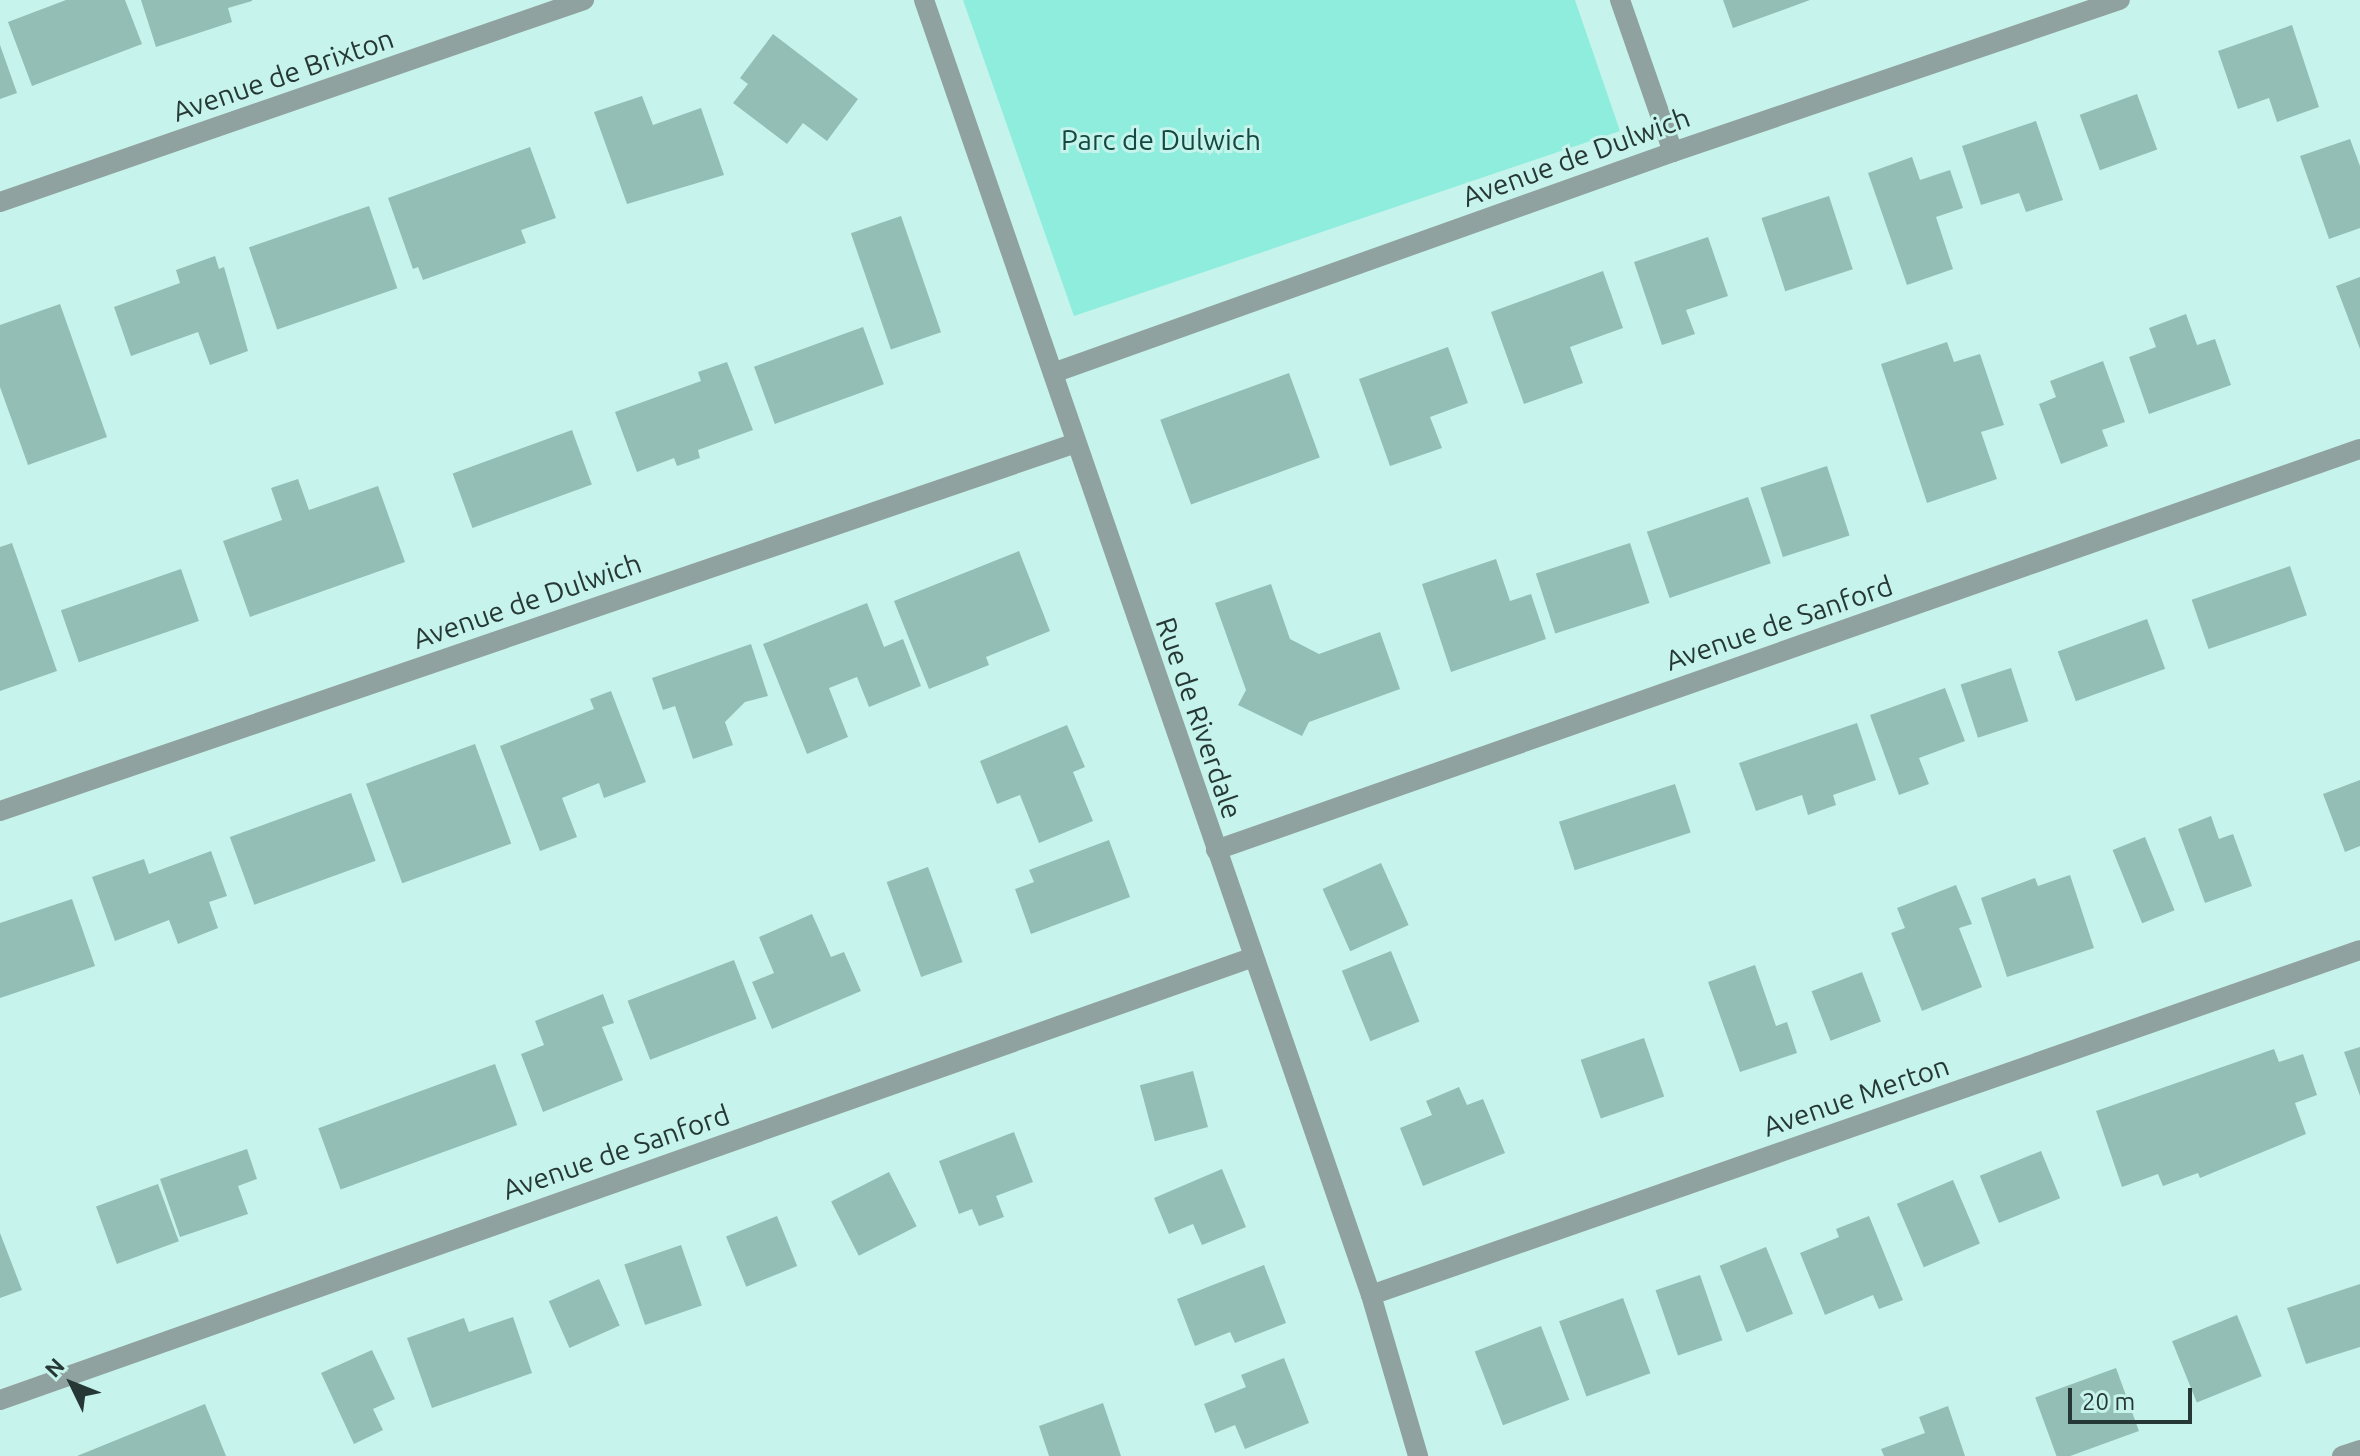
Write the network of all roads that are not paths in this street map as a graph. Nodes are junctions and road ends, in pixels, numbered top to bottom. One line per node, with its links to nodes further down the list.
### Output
1 (584, 0): 6 (street, Avenue de Brixton)
2 (924, 0): 7 (street, Rue de Riverdale)
3 (1620, 0): 5 (street)
4 (2120, 0): 5 (street, Avenue de Dulwich)
5 (1673, 152): 7 (street, Avenue de Dulwich)
6 (0, 202)
7 (1053, 373): 8 (street, Rue de Riverdale)
8 (1073, 444): 10 (street, Avenue de Dulwich); 11 (street, Rue de Riverdale)
9 (2360, 449): 11 (street, Avenue de Sanford)
10 (0, 811)
11 (1216, 850): 13 (street, Rue de Riverdale)
12 (2360, 950): 14 (street, Avenue Merton)
13 (1251, 958): 14 (street, Rue de Riverdale); 15 (street, Avenue de Sanford)
14 (1371, 1295): 17 (street, Rue de Riverdale)
15 (0, 1400)
16 (2360, 1450): 18 (street)
17 (1418, 1456)
18 (2342, 1456)

